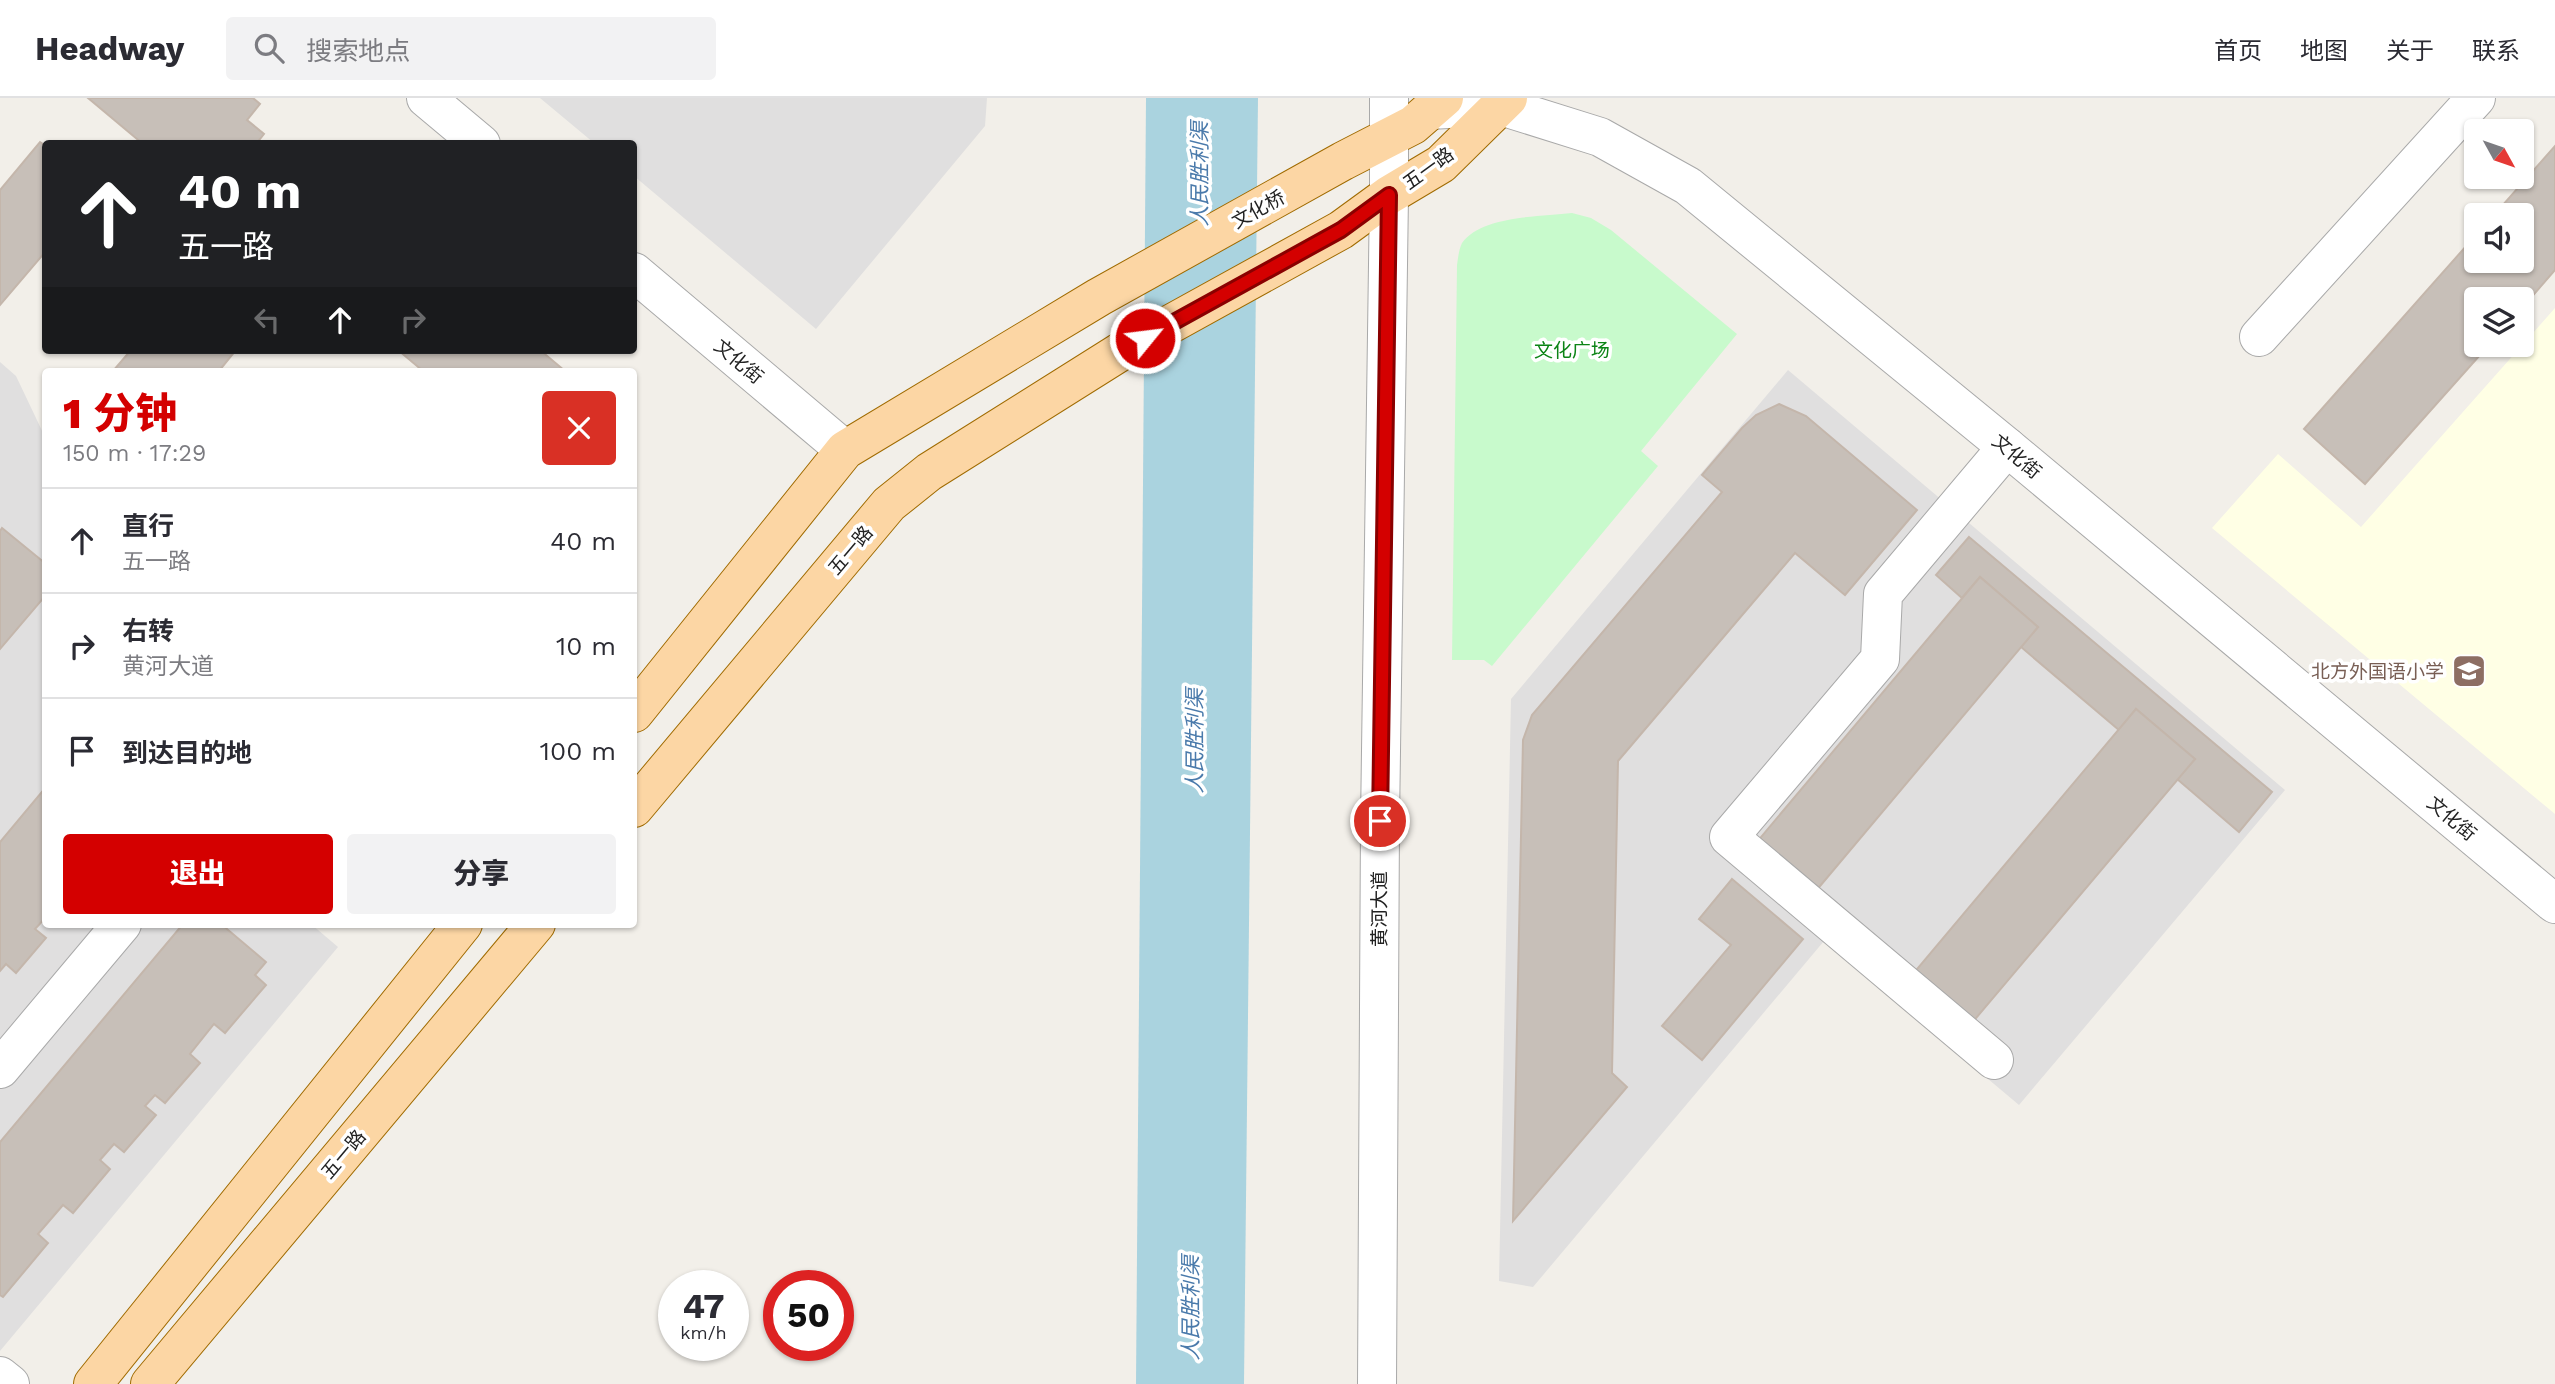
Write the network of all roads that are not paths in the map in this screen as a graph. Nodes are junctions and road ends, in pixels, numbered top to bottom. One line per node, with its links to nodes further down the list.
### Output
1 (426, 98): 7 (street)
2 (1389, 98): 6 (street, 黄河大道)
3 (2476, 98): 10 (street)
4 (1504, 102): 5 (street, 文化街); 8 (main road, 五一路); 11 (street, 文化街)
5 (1437, 104): 6 (main road)
6 (1388, 138): 8 (street, 黄河大道); 12 (main road, 文化桥)
7 (476, 140)
8 (1389, 195): 14 (main road, 五一路); 25 (street, 黄河大道)
9 (637, 275): 12 (street, 文化街)
10 (2259, 337)
11 (2007, 447): 15 (street, 文化街); 19 (street)
12 (845, 450): 13 (main road)
13 (637, 709)
14 (637, 804)
15 (2555, 904)
16 (119, 928): 20 (street)
17 (460, 928): 23 (main road)
18 (533, 928): 24 (main road, 五一路)
19 (1994, 1060)
20 (0, 1069)
21 (0, 1376): 22 (street)
22 (9, 1384)
23 (93, 1384)
24 (150, 1384)
25 (1377, 1384)

